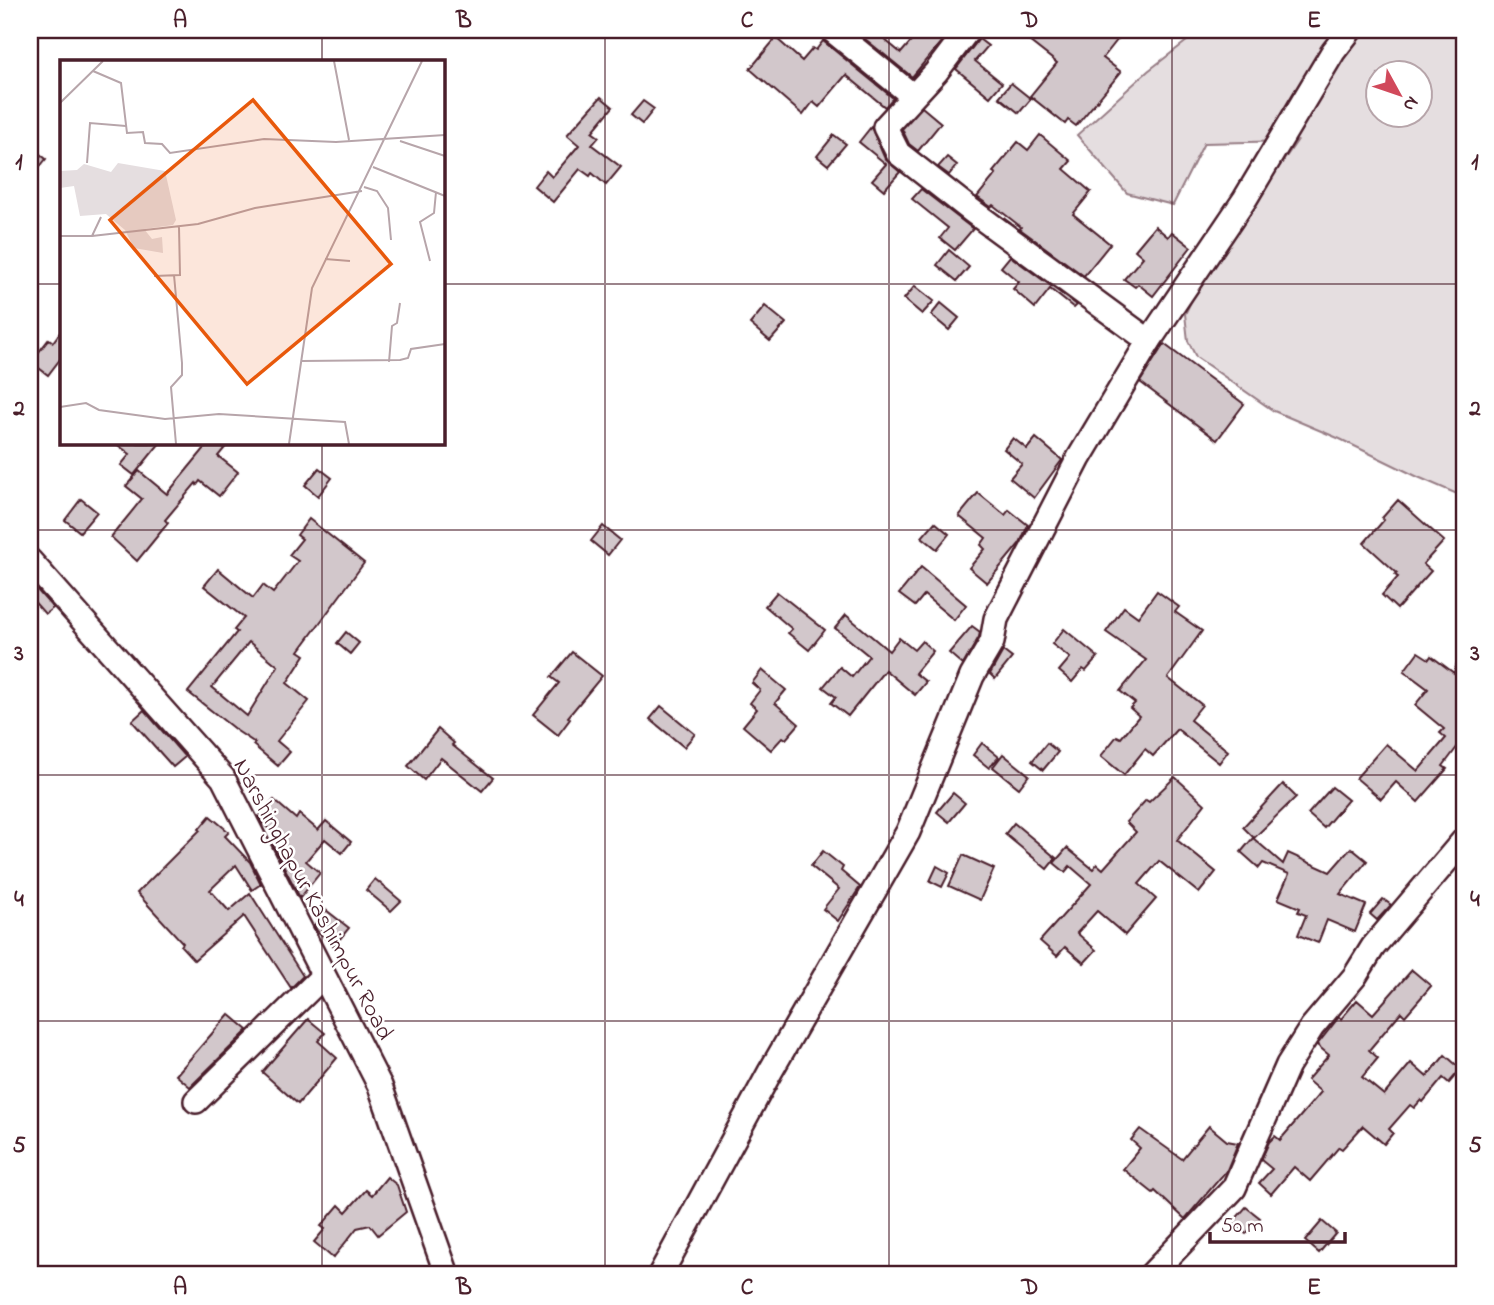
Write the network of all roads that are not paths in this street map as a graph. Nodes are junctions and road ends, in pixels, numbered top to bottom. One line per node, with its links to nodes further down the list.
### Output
1 (832, 30): 4 (street)
2 (968, 30): 4 (street)
3 (1350, 30): 5 (street)
4 (913, 96): 5 (street)
5 (1149, 341): 11 (street)
6 (30, 561): 8 (street, Narshinghapur Kashimpur Road)
7 (1464, 840): 12 (street)
8 (323, 976): 9 (street); 10 (street, Narshinghapur Kashimpur Road)
9 (196, 1101)
10 (447, 1275)
11 (660, 1275)
12 (1151, 1275)

